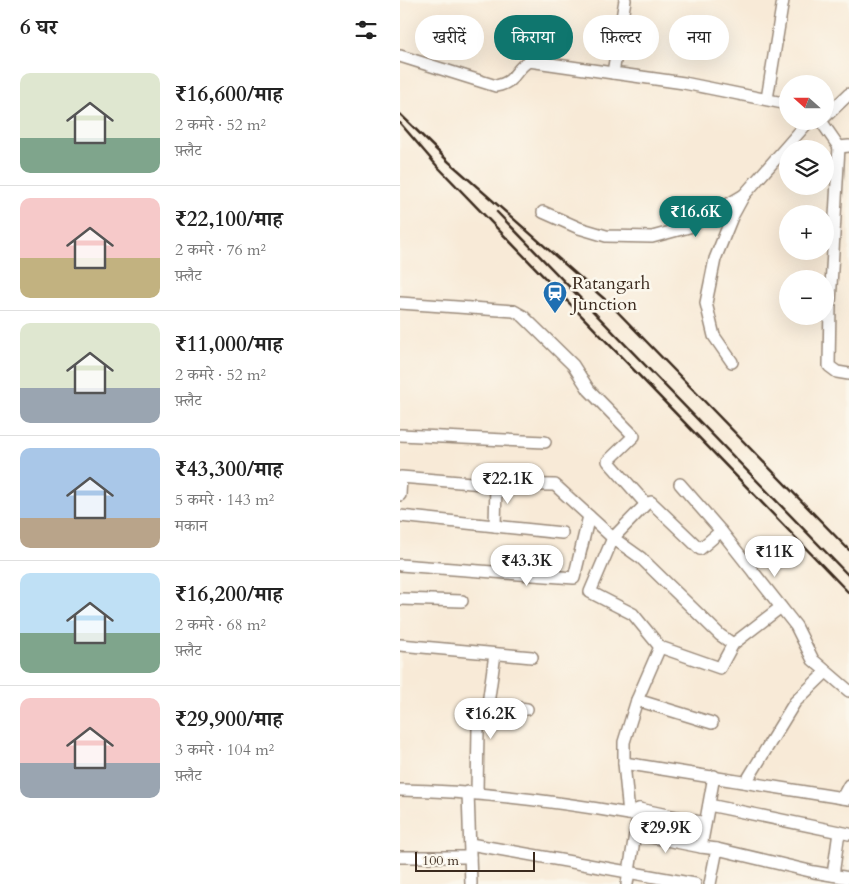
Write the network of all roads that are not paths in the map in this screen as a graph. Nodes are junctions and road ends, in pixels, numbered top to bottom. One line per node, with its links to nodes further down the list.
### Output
1 (625, 0): 4 (street)
2 (783, 0): 6 (street)
3 (400, 56): 4 (street)
4 (613, 73): 6 (street)
5 (849, 94): 8 (street)
6 (767, 99): 7 (street)
7 (779, 102)
8 (834, 108)
9 (801, 130): 12 (street)
10 (829, 130): 11 (street)
11 (844, 147): 16 (street)
12 (744, 195): 13 (street); 15 (street)
13 (543, 212)
14 (400, 303): 22 (street)
15 (732, 362)
16 (849, 374)
17 (400, 435): 18 (street)
18 (545, 442)
19 (496, 484): 21 (street); 24 (street); 25 (street)
20 (680, 484): 26 (street)
21 (400, 495)
22 (646, 504): 26 (street); 28 (street)
23 (400, 516): 25 (street)
24 (589, 516): 28 (street); 29 (street)
25 (495, 526): 27 (street)
26 (722, 531): 32 (street)
27 (562, 533)
28 (612, 538): 33 (street); 35 (street)
29 (400, 565)
30 (400, 598): 31 (street)
31 (462, 601)
32 (781, 607): 33 (street); 38 (street)
33 (733, 644): 35 (street)
34 (400, 645): 36 (street)
35 (660, 648): 40 (street)
36 (495, 654): 37 (street); 41 (street)
37 (532, 657)
38 (826, 672): 39 (street); 46 (street)
39 (849, 691)
40 (637, 700): 43 (street); 44 (street)
41 (488, 704): 42 (street); 49 (street)
42 (527, 709)
43 (712, 723)
44 (624, 763): 45 (street); 52 (street)
45 (714, 776): 46 (street); 51 (street)
46 (746, 782): 50 (street)
47 (849, 785): 50 (street)
48 (400, 790): 49 (street)
49 (472, 793): 52 (street); 56 (street)
50 (846, 798)
51 (709, 805): 53 (street); 54 (street)
52 (634, 812): 53 (street); 55 (street)
53 (705, 823): 57 (street)
54 (844, 833): 61 (street)
55 (636, 834): 57 (street); 62 (street)
56 (470, 844): 60 (street); 62 (street)
57 (701, 847): 58 (street)
58 (717, 849): 61 (street); 66 (street)
59 (400, 857): 60 (street)
60 (470, 857): 64 (street)
61 (833, 875): 63 (street)
62 (628, 878): 65 (street)
63 (849, 878)
64 (471, 884)
65 (695, 884)
66 (710, 884)

